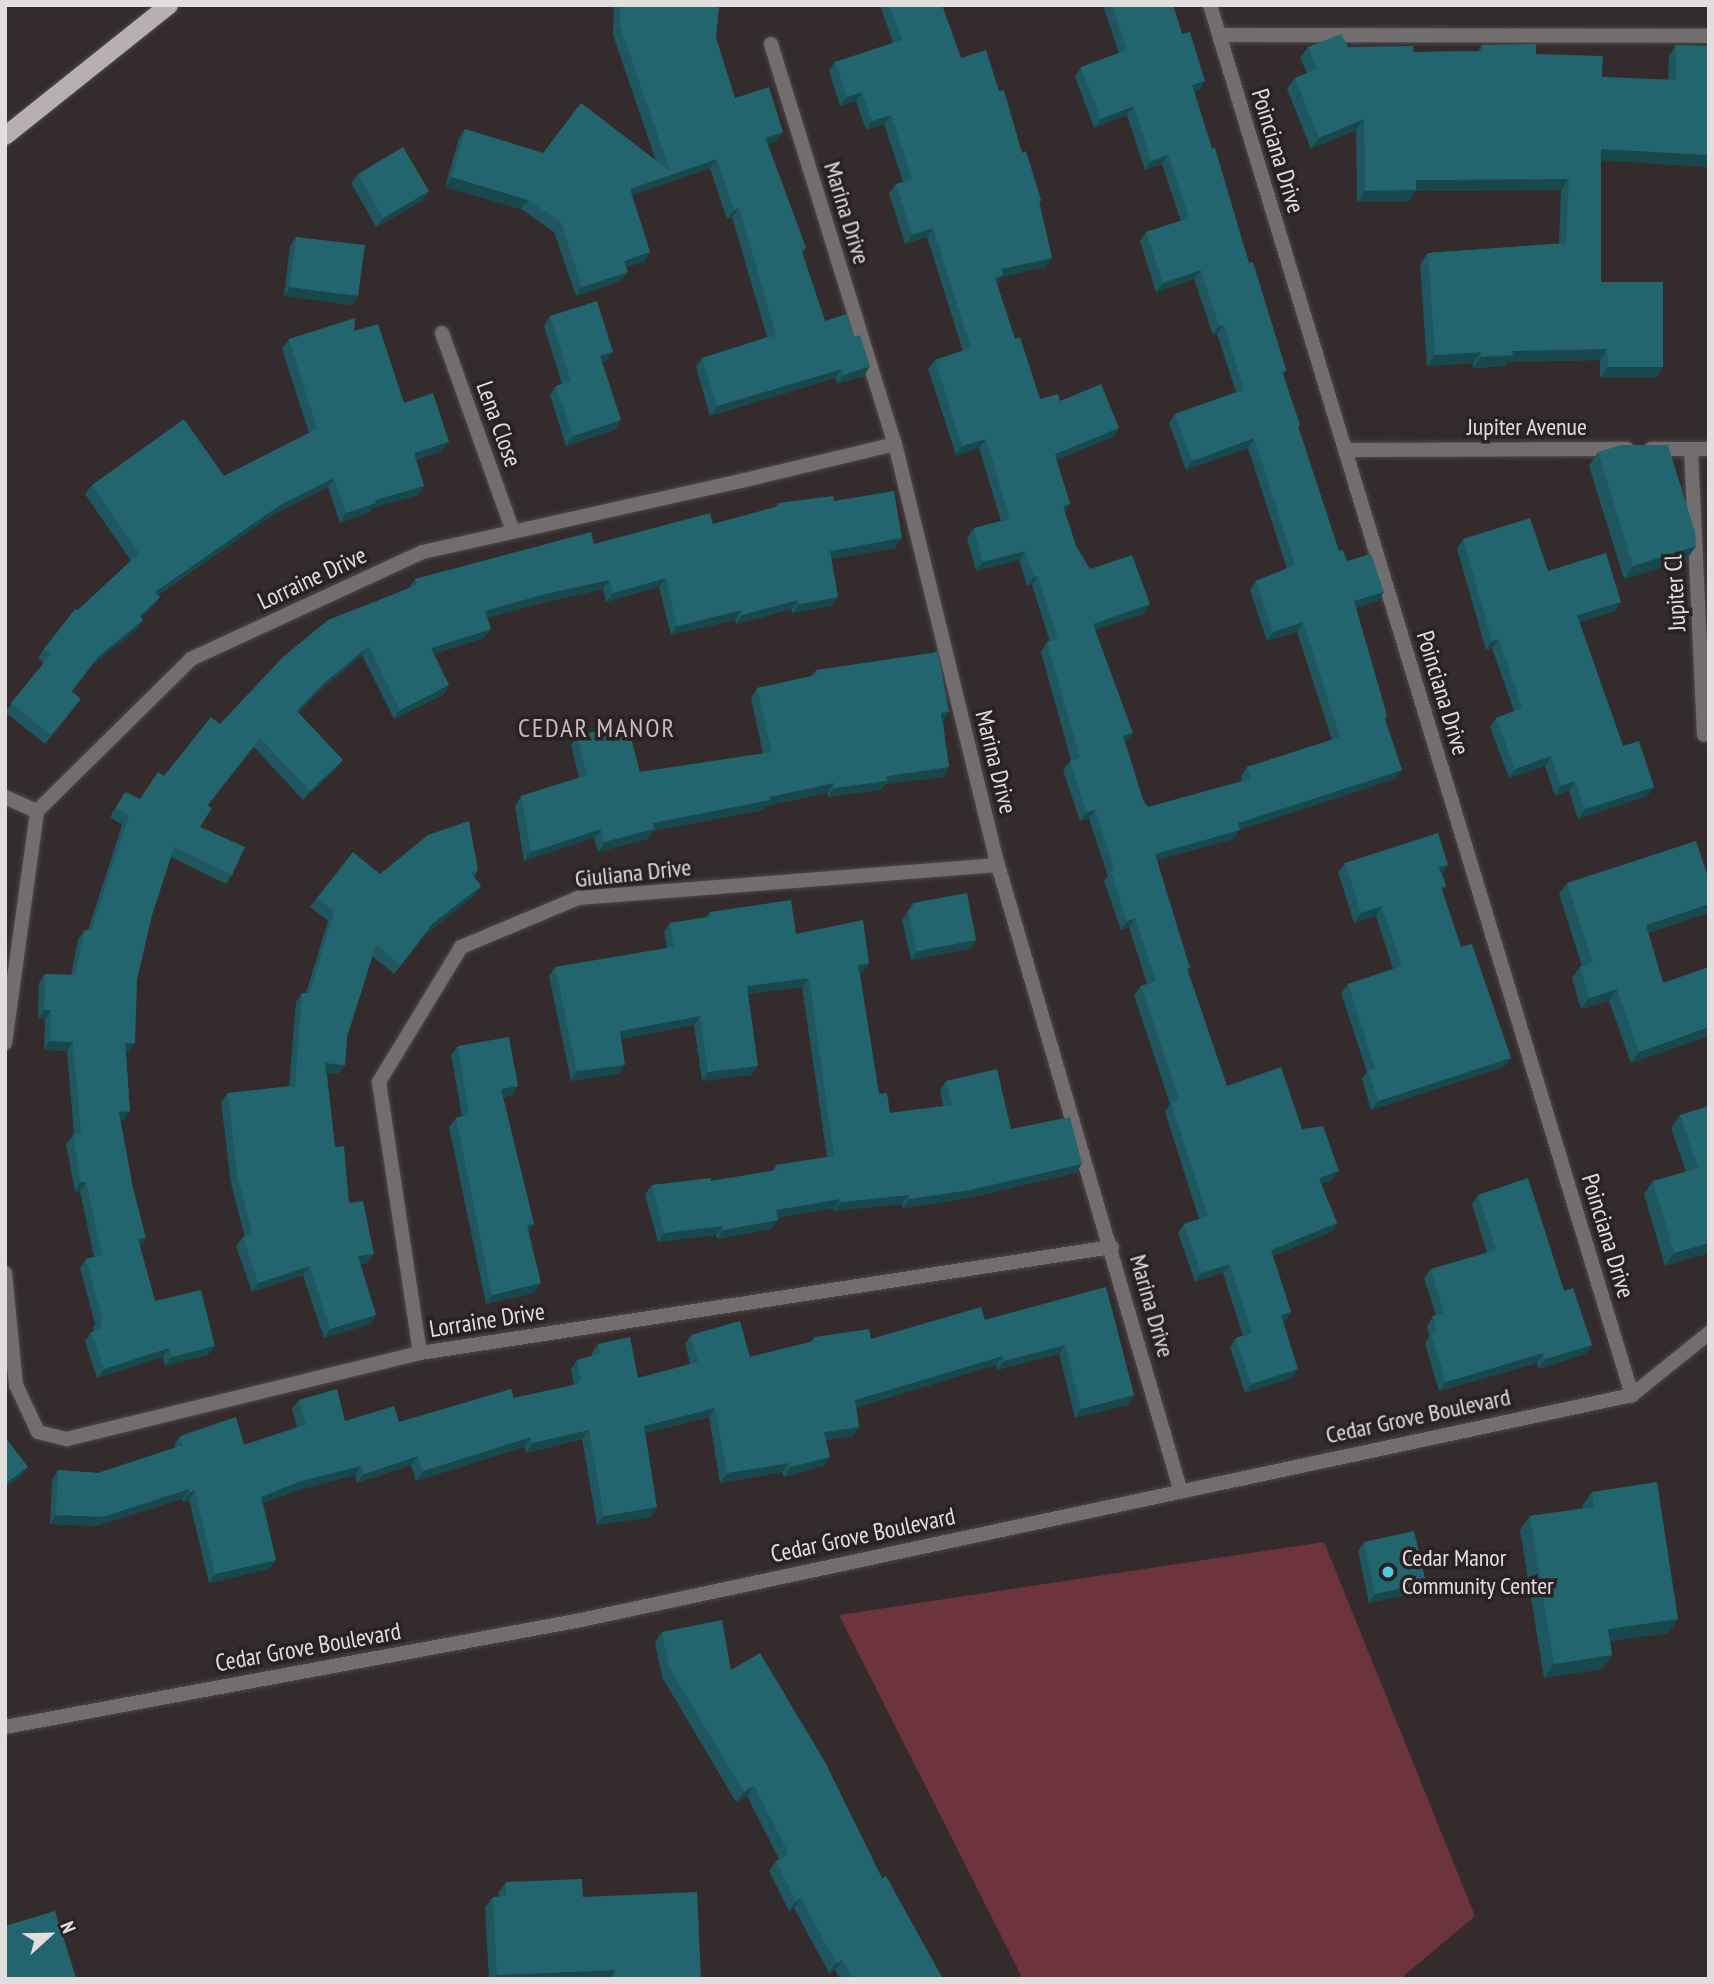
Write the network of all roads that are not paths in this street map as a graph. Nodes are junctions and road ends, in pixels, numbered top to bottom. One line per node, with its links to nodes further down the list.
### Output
1 (169, 5): 6 (main road)
2 (1210, 5): 3 (street, Poinciana Drive)
3 (1219, 35): 4 (street); 11 (street, Poinciana Drive)
4 (1709, 36)
5 (771, 44): 8 (street, Marina Drive)
6 (5, 136)
7 (442, 333): 12 (street, Lena Close)
8 (895, 444): 12 (street, Lorraine Drive); 16 (street, Marina Drive)
9 (1691, 449): 10 (street, Jupiter Avenue); 11 (street, Jupiter Avenue); 13 (street, Jupiter Cl)
10 (1709, 449)
11 (1345, 450): 22 (street, Poinciana Drive)
12 (513, 531): 15 (street, Lorraine Drive)
13 (1704, 736)
14 (5, 797): 15 (street)
15 (37, 811): 17 (street)
16 (998, 866): 18 (street, Marina Drive); 21 (street, Giuliana Drive)
17 (5, 1043)
18 (1112, 1247): 21 (street, Lorraine Drive); 23 (street, Marina Drive)
19 (5, 1273): 21 (street, Lorraine Drive)
20 (1709, 1333): 22 (street, Cedar Grove Boulevard)
21 (420, 1353)
22 (1632, 1395): 23 (street, Cedar Grove Boulevard)
23 (1180, 1489): 24 (street, Cedar Grove Boulevard)
24 (5, 1727)

